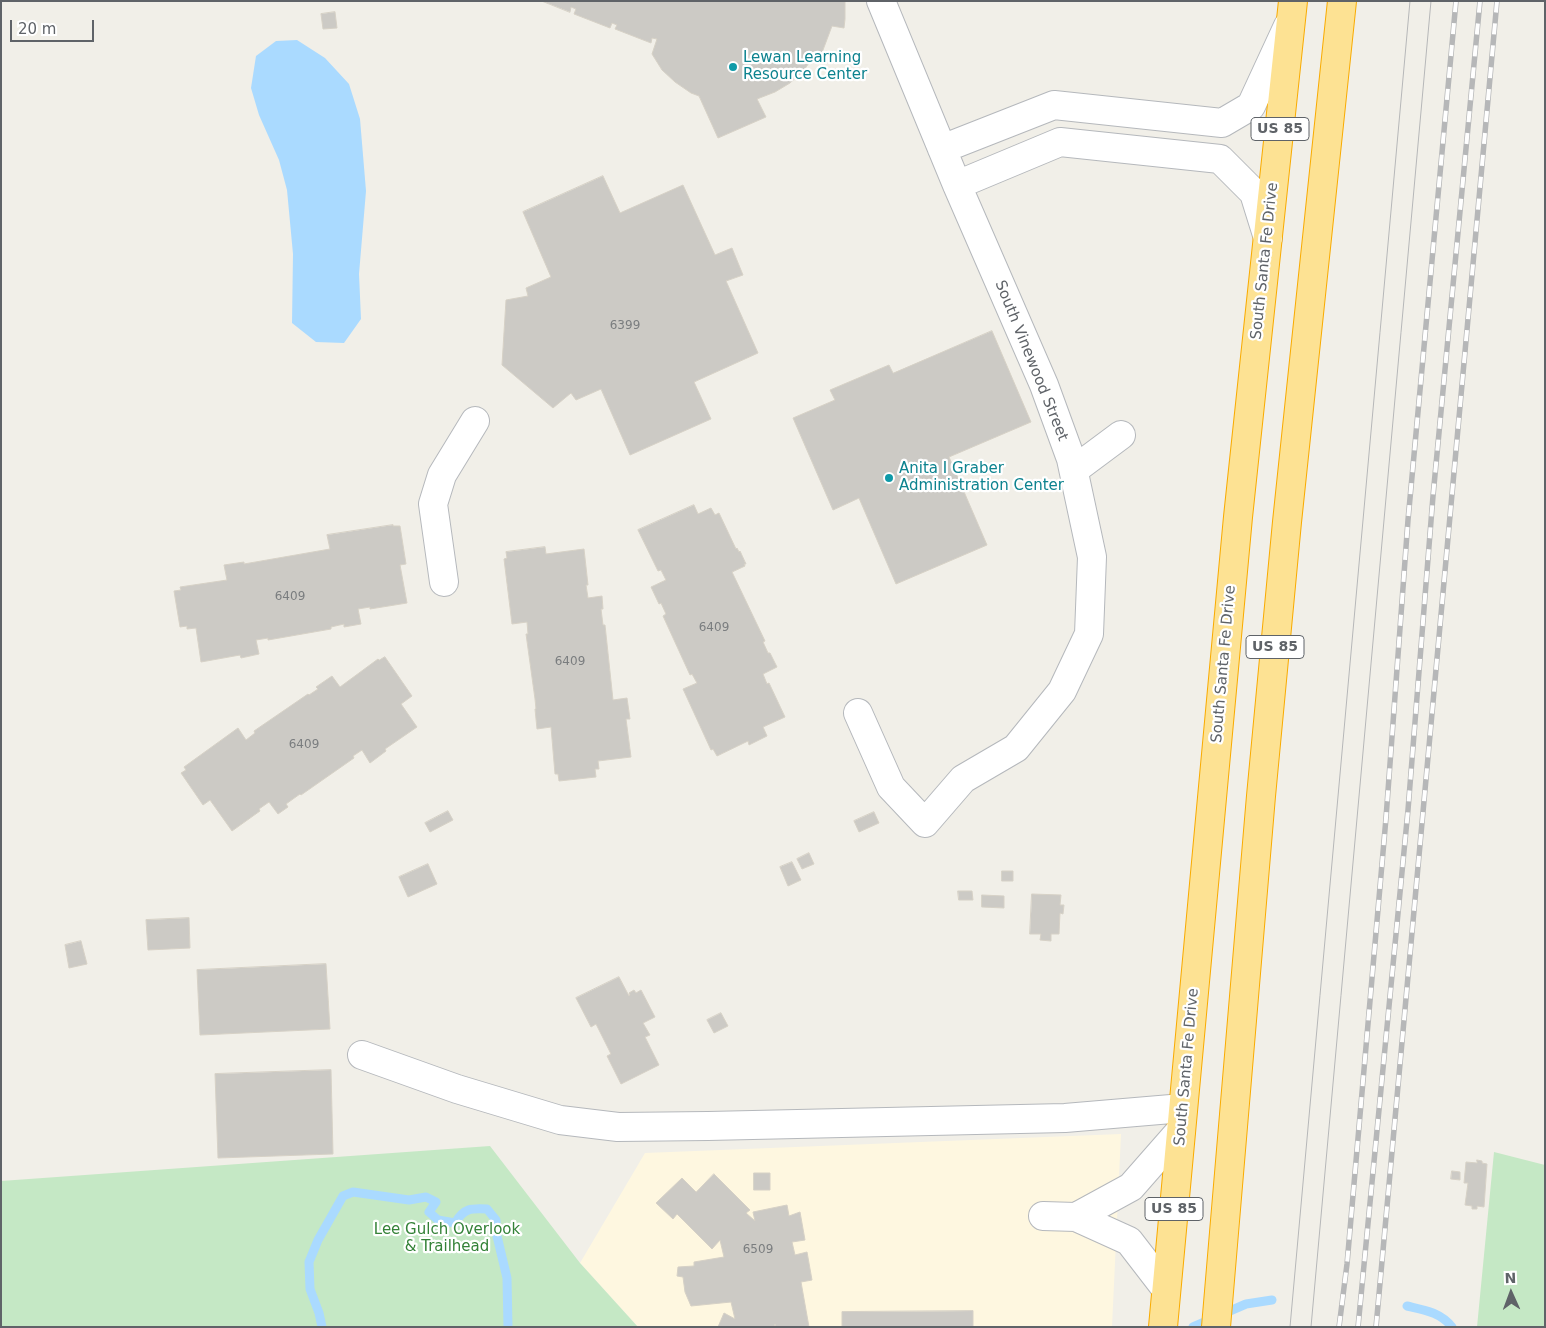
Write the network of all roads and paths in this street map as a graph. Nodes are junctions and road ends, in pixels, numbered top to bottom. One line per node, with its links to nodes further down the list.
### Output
1 (881, 1): 4 (street, South Vinewood Street)
2 (1342, 1): 18 (highway, US 85)
3 (1292, 11): 4 (street); 6 (highway, South Santa Fe Drive / US 85)
4 (942, 149): 5 (street, South Vinewood Street)
5 (957, 185): 6 (street); 9 (street, South Vinewood Street)
6 (1268, 238): 13 (highway, South Santa Fe Drive / US 85)
7 (475, 421): 10 (street)
8 (1121, 435): 9 (street)
9 (1074, 470): 11 (street, South Vinewood Street)
10 (444, 582)
11 (858, 714)
12 (362, 1055): 13 (street)
13 (1182, 1119): 15 (street); 16 (highway, South Santa Fe Drive / US 85)
14 (1043, 1216): 15 (street)
15 (1076, 1217): 16 (street)
16 (1166, 1289): 17 (highway, South Santa Fe Drive / US 85)
17 (1163, 1327)
18 (1216, 1327)

